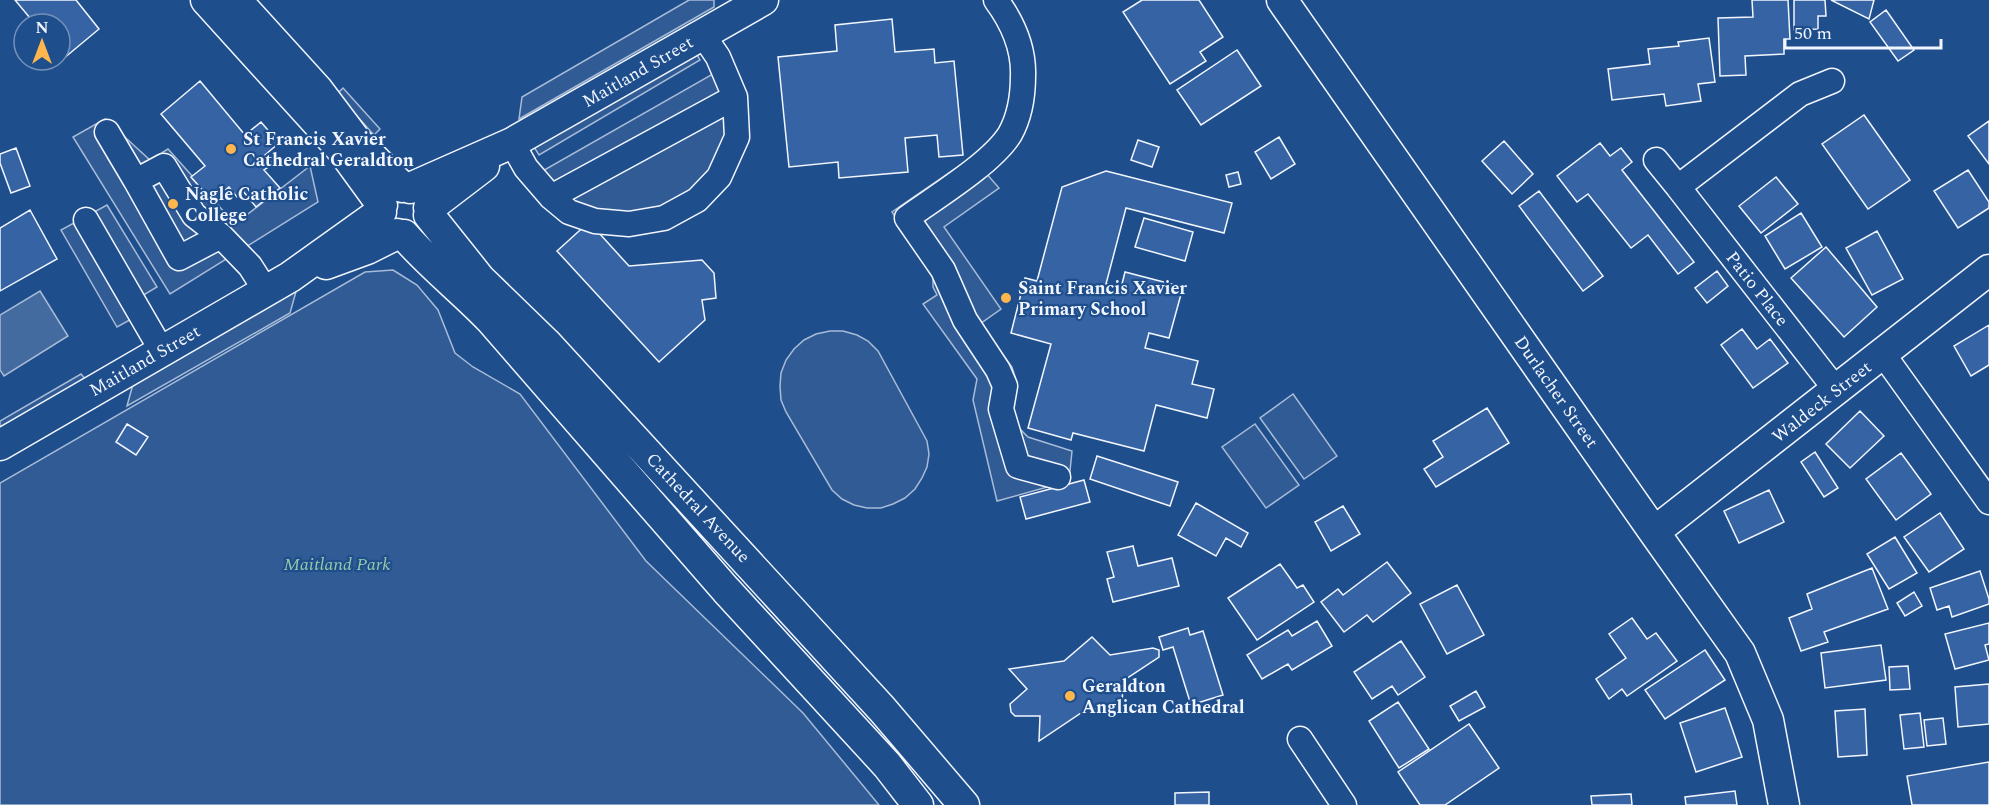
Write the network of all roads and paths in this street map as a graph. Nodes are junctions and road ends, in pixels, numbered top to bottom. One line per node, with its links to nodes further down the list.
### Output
1 (206, 0): 15 (main road, Cathedral Avenue)
2 (236, 0): 15 (main road, Cathedral Avenue)
3 (996, 0): 24 (street)
4 (1282, 0): 26 (main road, Durlacher Street)
5 (750, 3): 6 (main road, Maitland Street)
6 (703, 34): 8 (street); 10 (main road, Maitland Street)
7 (1832, 81): 13 (street)
8 (735, 97): 14 (street); 14 (street)
9 (107, 132): 12 (street)
10 (512, 143): 14 (street); 15 (main road, Maitland Street)
11 (1656, 160): 13 (street, Patio Place)
12 (136, 182): 17 (street); 17 (street)
13 (1678, 187): 22 (street, Patio Place)
14 (551, 197)
15 (404, 211): 19 (main road, Maitland Street); 27 (main road, Cathedral Avenue); 28 (main road, Cathedral Avenue)
16 (86, 220): 20 (street)
17 (221, 236): 19 (street)
18 (1989, 270): 21 (main road, Waldeck Street)
19 (278, 284): 20 (main road, Maitland Street)
20 (162, 351): 23 (main road, Maitland Street)
21 (1883, 354): 22 (main road, Waldeck Street); 25 (street)
22 (1837, 391): 26 (main road, Waldeck Street)
23 (0, 445)
24 (1058, 477)
25 (1989, 502)
26 (1654, 532): 33 (main road, Durlacher Street)
27 (882, 709): 28 (main road); 31 (main road, Cathedral Avenue)
28 (856, 730): 30 (main road, Cathedral Avenue)
29 (1300, 739): 32 (street)
30 (918, 805)
31 (964, 805)
32 (1344, 805)
33 (1784, 805)

